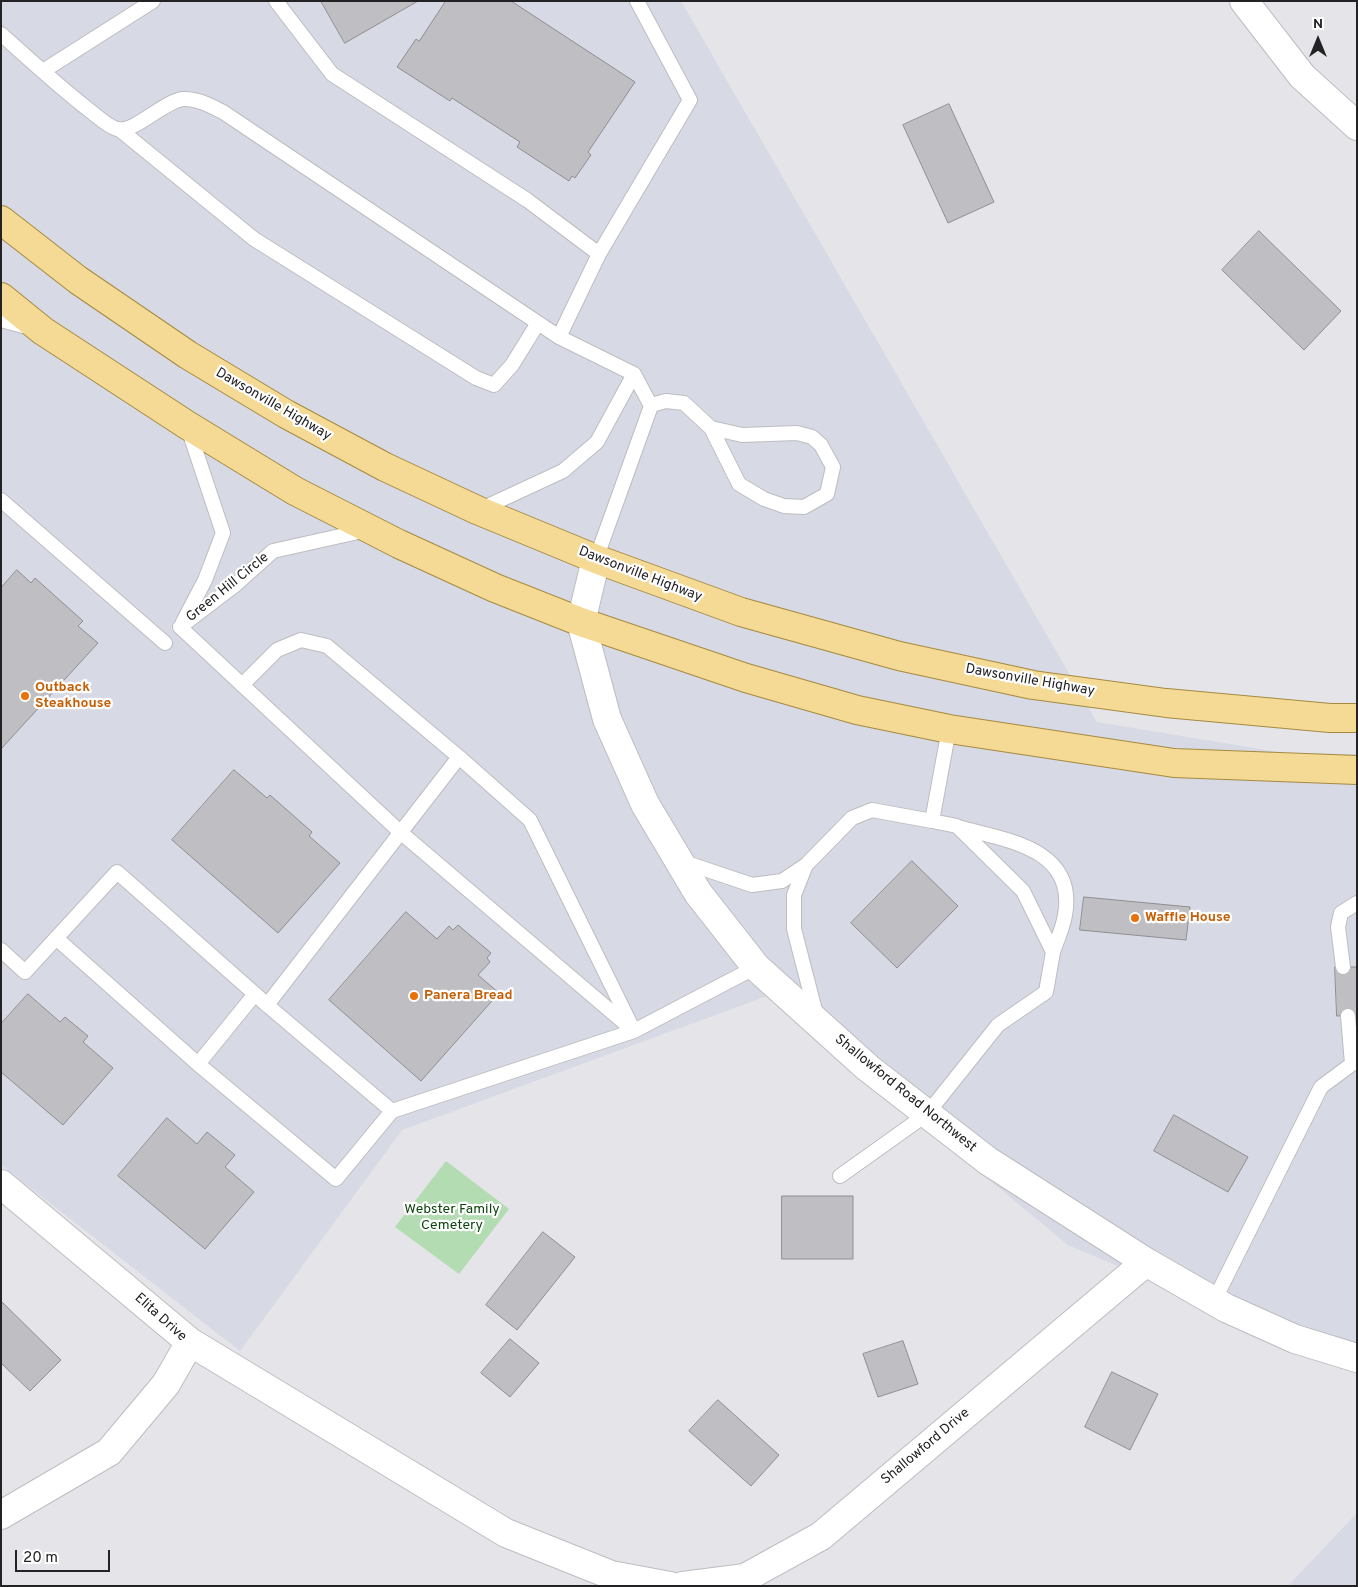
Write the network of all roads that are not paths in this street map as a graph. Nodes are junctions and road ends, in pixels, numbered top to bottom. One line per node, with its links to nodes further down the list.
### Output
1 (153, 1): 6 (lane)
2 (276, 1): 10 (lane)
3 (637, 1): 10 (lane)
4 (1244, 1): 7 (street)
5 (1, 34): 6 (lane)
6 (43, 72): 8 (lane)
7 (1357, 126)
8 (119, 129): 13 (lane); 13 (lane)
9 (1, 220): 21 (main road, Dawsonville Highway)
10 (599, 254): 15 (lane)
11 (1, 297): 14 (main road)
12 (1, 320): 14 (lane)
13 (538, 323): 15 (lane)
14 (43, 331): 18 (main road)
15 (560, 338): 16 (lane)
16 (634, 374): 17 (lane); 21 (lane)
17 (651, 405): 19 (lane); 23 (lane)
18 (187, 425): 22 (main road); 25 (lane, Green Hill Circle)
19 (711, 428): 19 (lane)
20 (1, 500): 26 (lane)
21 (477, 510): 23 (main road, Dawsonville Highway)
22 (370, 529): 24 (main road); 25 (lane, Green Hill Circle)
23 (596, 559): 24 (street); 28 (main road, Dawsonville Highway)
24 (581, 622): 29 (main road); 35 (street, Shallowford Road Northwest)
25 (180, 627): 27 (lane)
26 (165, 644)
27 (242, 685): 30 (lane); 34 (lane)
28 (1357, 718)
29 (949, 729): 31 (main road); 32 (lane)
30 (459, 757): 34 (lane); 47 (lane)
31 (1357, 770)
32 (932, 821): 33 (lane); 36 (lane)
33 (956, 826): 40 (lane); 40 (lane)
34 (399, 831): 44 (lane); 47 (lane)
35 (679, 861): 36 (lane); 41 (street, Shallowford Road Northwest)
36 (806, 865): 46 (lane)
37 (1357, 903): 42 (lane)
38 (56, 938): 39 (lane); 43 (lane); 49 (lane)
39 (1, 950)
40 (1053, 952): 51 (lane)
41 (756, 967): 46 (street, Shallowford Road Northwest); 47 (lane)
42 (1343, 967)
43 (255, 994): 44 (lane); 49 (lane)
44 (267, 1005): 50 (lane)
45 (1348, 1016): 48 (lane)
46 (819, 1023): 51 (street, Shallowford Road Northwest)
47 (634, 1031): 50 (lane)
48 (1355, 1063): 55 (lane)
49 (198, 1064): 50 (lane)
50 (392, 1111)
51 (927, 1114): 52 (lane); 54 (street, Shallowford Road Northwest)
52 (840, 1176)
53 (1, 1184): 56 (street, Elita Drive)
54 (1146, 1262): 55 (street, Shallowford Road Northwest); 60 (street, Shallowford Drive)
55 (1214, 1301): 57 (street, Shallowford Road Northwest)
56 (190, 1342): 58 (street, Elita Drive); 59 (street)
57 (1357, 1358)
58 (1, 1515)
59 (670, 1586)
60 (683, 1586)

